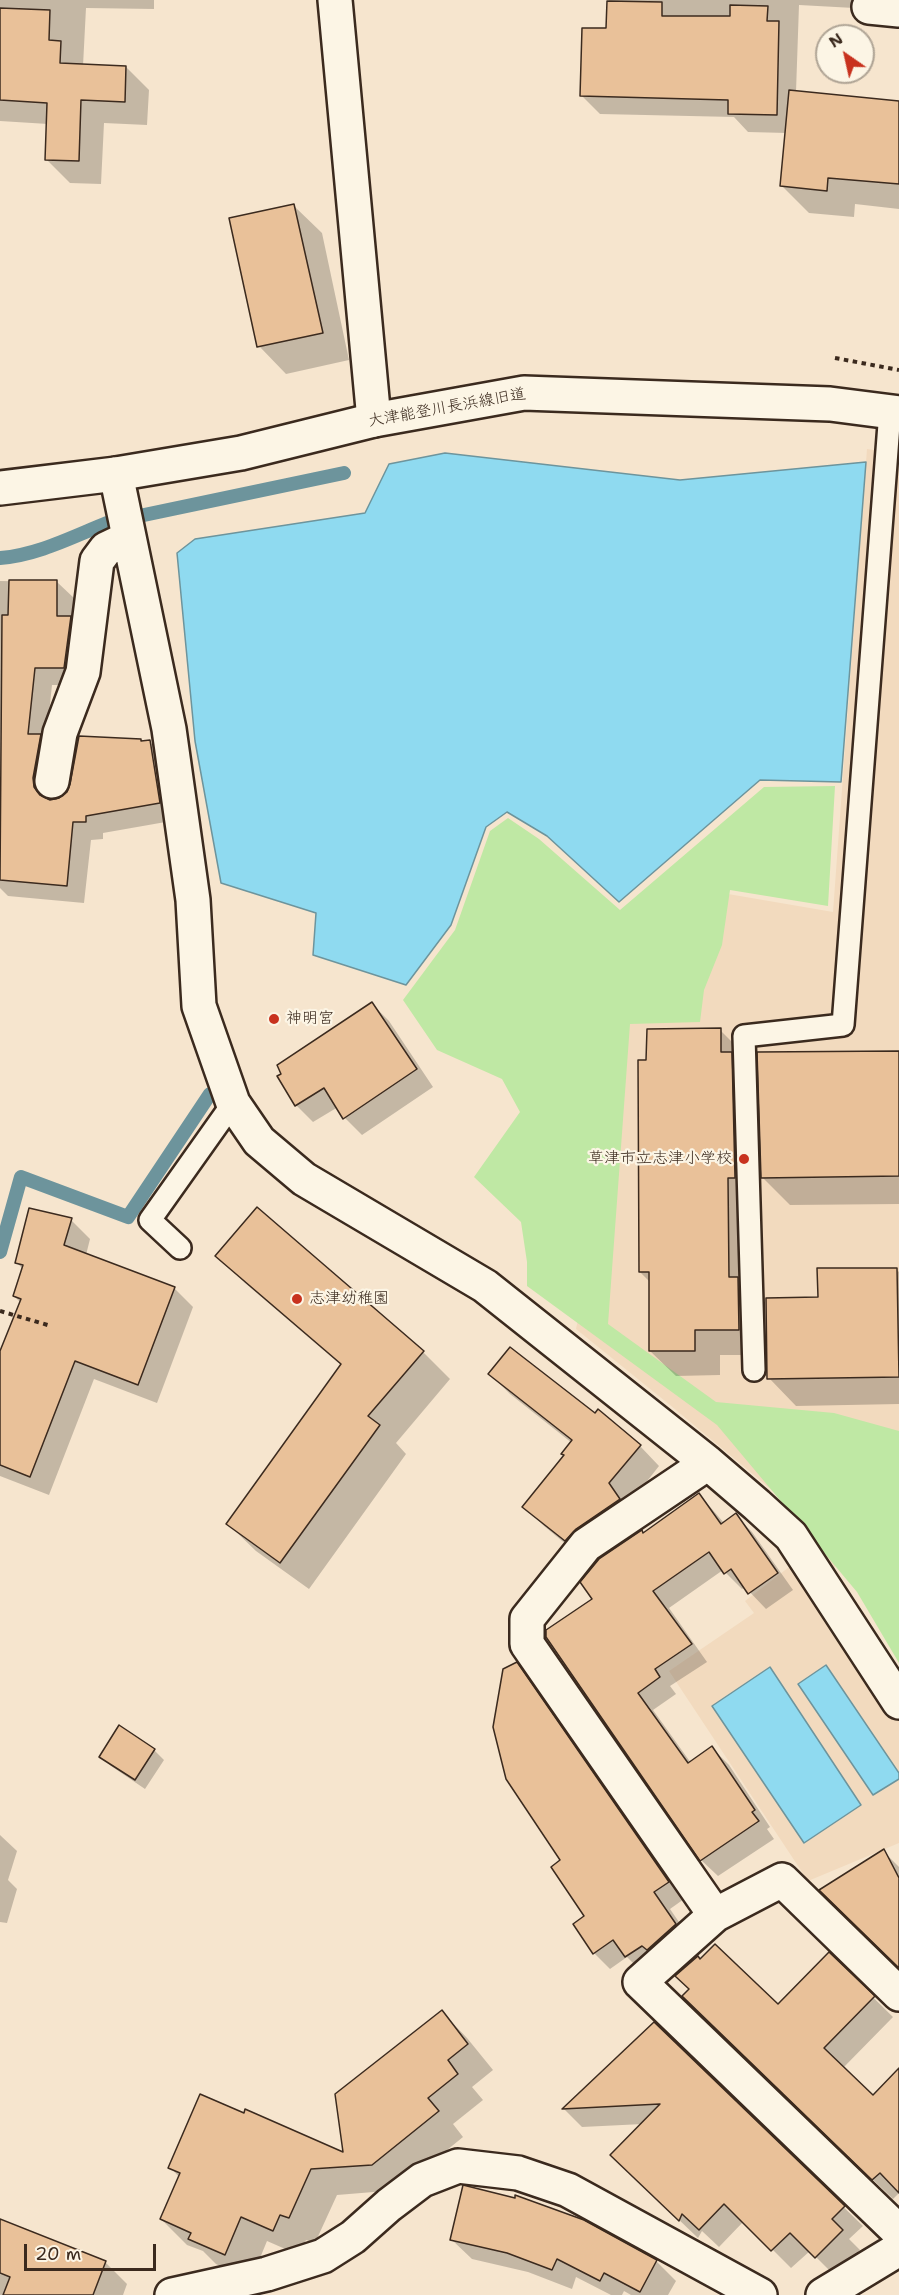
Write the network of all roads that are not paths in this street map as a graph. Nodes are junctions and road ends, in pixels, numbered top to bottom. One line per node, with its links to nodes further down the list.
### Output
1 (335, 0): 3 (street)
2 (894, 412): 3 (street, 大津能登川長浜線旧道); 10 (lane)
3 (374, 420): 4 (street, 大津能登川長浜線旧道)
4 (116, 474): 5 (street, 大津能登川長浜線旧道); 6 (street)
5 (0, 488)
6 (129, 538): 7 (street); 8 (street)
7 (52, 781)
8 (233, 1104): 9 (lane); 11 (street)
9 (180, 1248)
10 (754, 1370)
11 (708, 1463): 12 (street); 13 (street)
12 (899, 1702)
13 (716, 1915): 14 (street); 15 (street)
14 (899, 1994)
15 (899, 2232)
16 (899, 2249): 19 (street)
17 (747, 2292): 18 (street)
18 (172, 2295)
19 (823, 2295)

